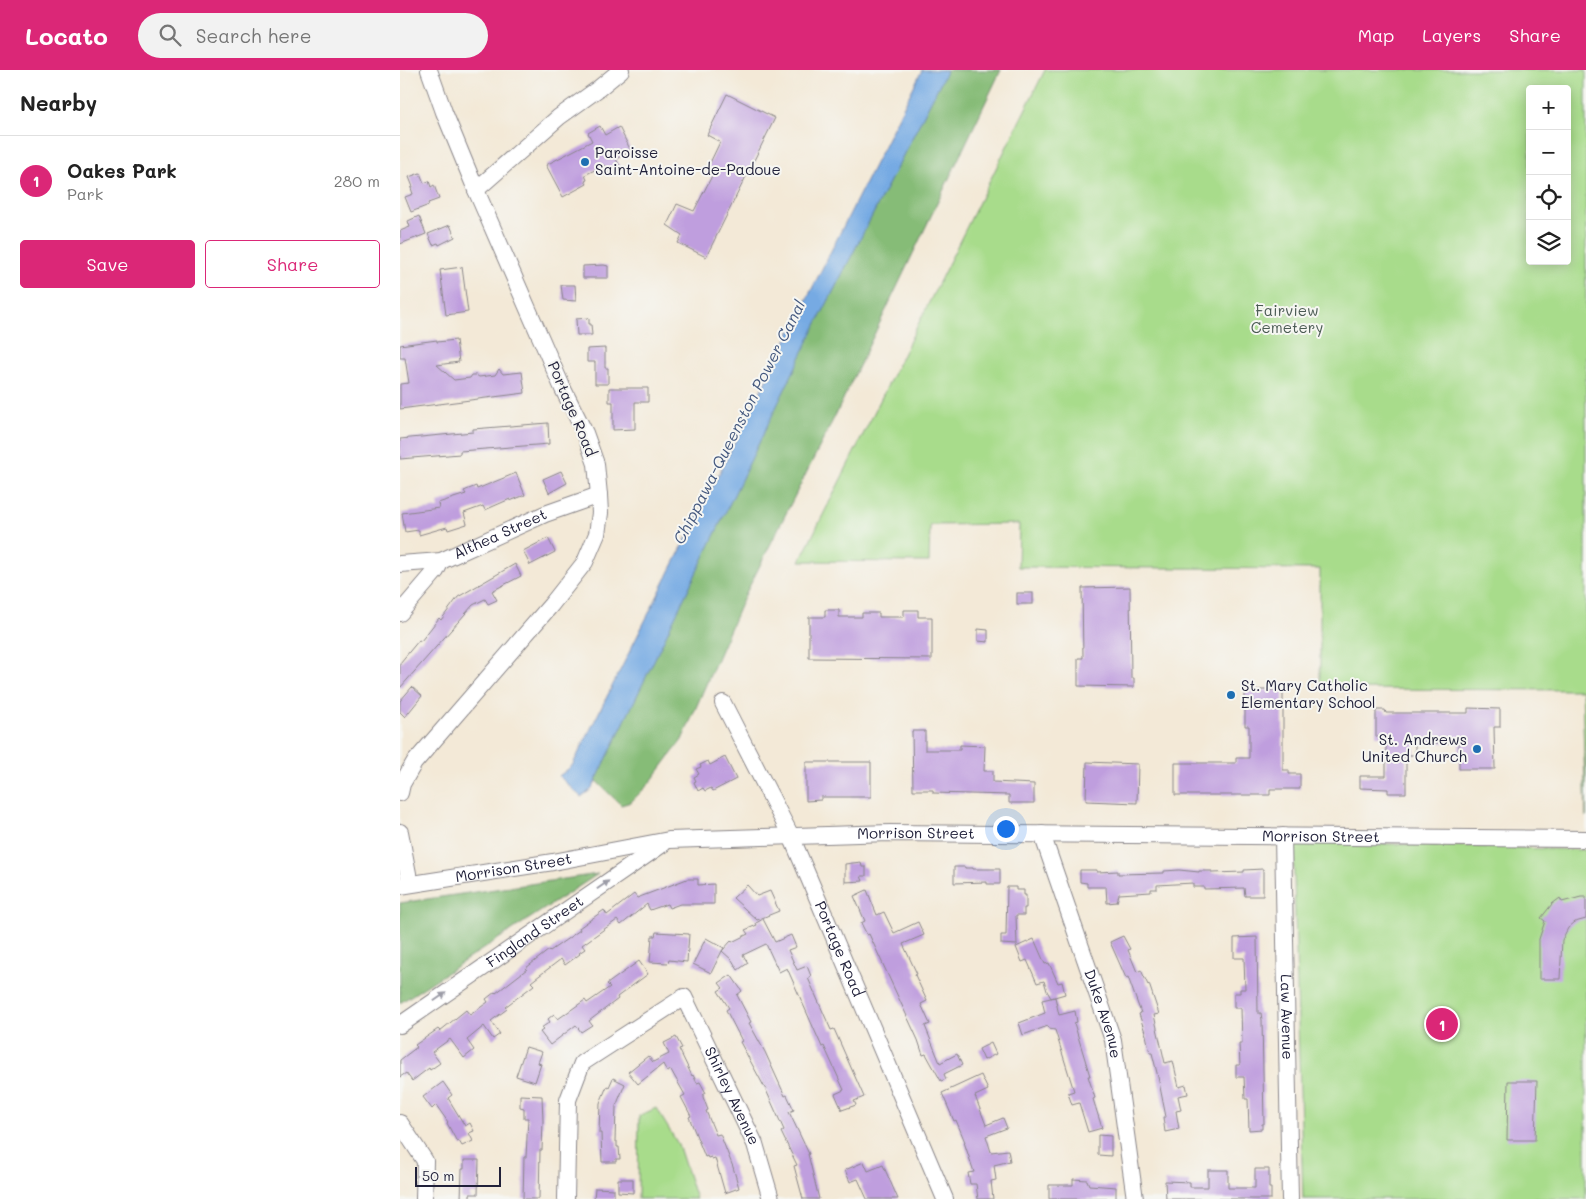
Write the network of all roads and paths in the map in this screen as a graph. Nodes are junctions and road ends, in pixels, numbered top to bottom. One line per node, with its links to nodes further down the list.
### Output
1 (428, 70): 3 (street, Portage Road)
2 (620, 70): 3 (street)
3 (476, 190): 4 (street, Portage Road)
4 (599, 495): 5 (street, Althea Street); 9 (street, Portage Road)
5 (440, 561): 6 (street, Althea Street); 7 (street)
6 (400, 564)
7 (400, 613)
8 (723, 703): 12 (street, Portage Road)
9 (400, 793)
10 (400, 832): 16 (street)
11 (1042, 834): 12 (street, Morrison Street); 13 (street, Morrison Street); 23 (street, Duke Avenue)
12 (791, 836): 15 (street, Morrison Street); 22 (street, Portage Road)
13 (1283, 836): 14 (street, Morrison Street); 24 (street, Law Avenue)
14 (1586, 839)
15 (669, 840): 16 (street, Morrison Street); 17 (street, Fingland Street, one-way to 15)
16 (405, 885)
17 (400, 1025)
18 (400, 1123): 19 (street)
19 (424, 1199)
20 (566, 1199): 21 (street, Shirley Avenue)
21 (771, 1199)
22 (945, 1199)
23 (1135, 1199)
24 (1290, 1199)

